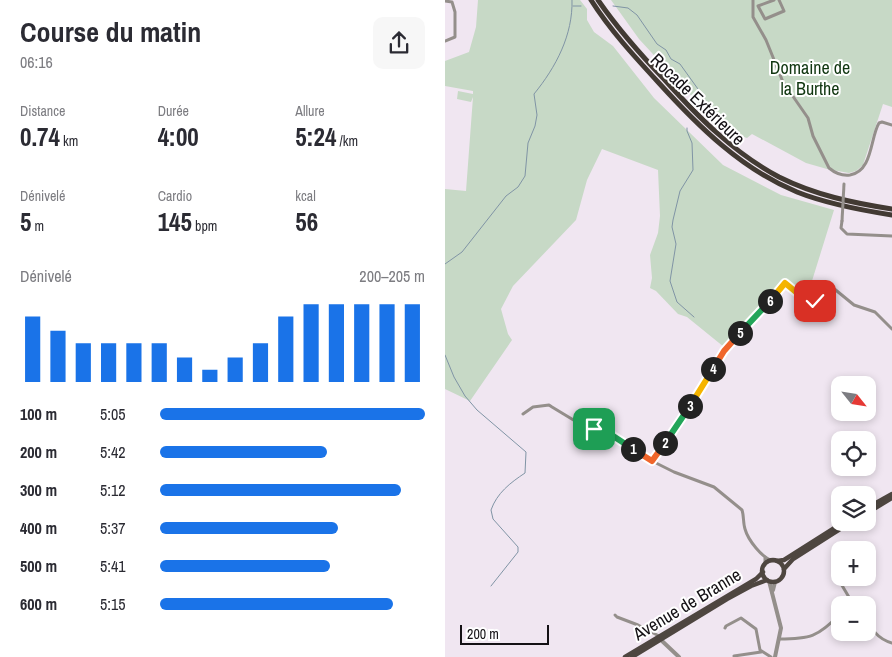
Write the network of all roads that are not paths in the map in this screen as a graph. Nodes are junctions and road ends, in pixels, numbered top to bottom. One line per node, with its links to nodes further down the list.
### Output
1 (591, 0): 11 (highway, Rocade Extérieure)
2 (598, 0): 10 (highway)
3 (753, 0): 9 (street)
4 (774, 0): 5 (street)
5 (779, 0)
6 (445, 1): 7 (street)
7 (445, 41)
8 (892, 125): 9 (street)
9 (845, 175): 12 (street, bridge)
10 (892, 209)
11 (892, 215)
12 (892, 236)
13 (892, 329): 15 (street)
14 (523, 414): 15 (street)
15 (652, 461): 22 (street)
16 (892, 494): 18 (main road)
17 (892, 498): 19 (main road)
18 (876, 503)
19 (876, 508)
20 (831, 530): 23 (main road)
21 (836, 531): 25 (main road)
22 (765, 556): 23 (street); 24 (street)
23 (775, 561): 24 (main road); 25 (main road)
24 (765, 565): 26 (main road)
25 (784, 569): 27 (main road)
26 (763, 572): 27 (main road); 32 (main road, Avenue de Branne)
27 (770, 581): 32 (main road, Avenue de Branne); 33 (street)
28 (615, 615): 32 (street)
29 (831, 623): 33 (street)
30 (725, 628): 35 (street)
31 (876, 634): 34 (street)
32 (660, 638): 37 (main road, Avenue de Branne); 38 (main road, Avenue de Branne); 39 (street)
33 (779, 639): 41 (street)
34 (892, 643)
35 (762, 651): 36 (street); 40 (street)
36 (734, 656)
37 (625, 657)
38 (632, 657)
39 (679, 657)
40 (771, 657)
41 (775, 657)

